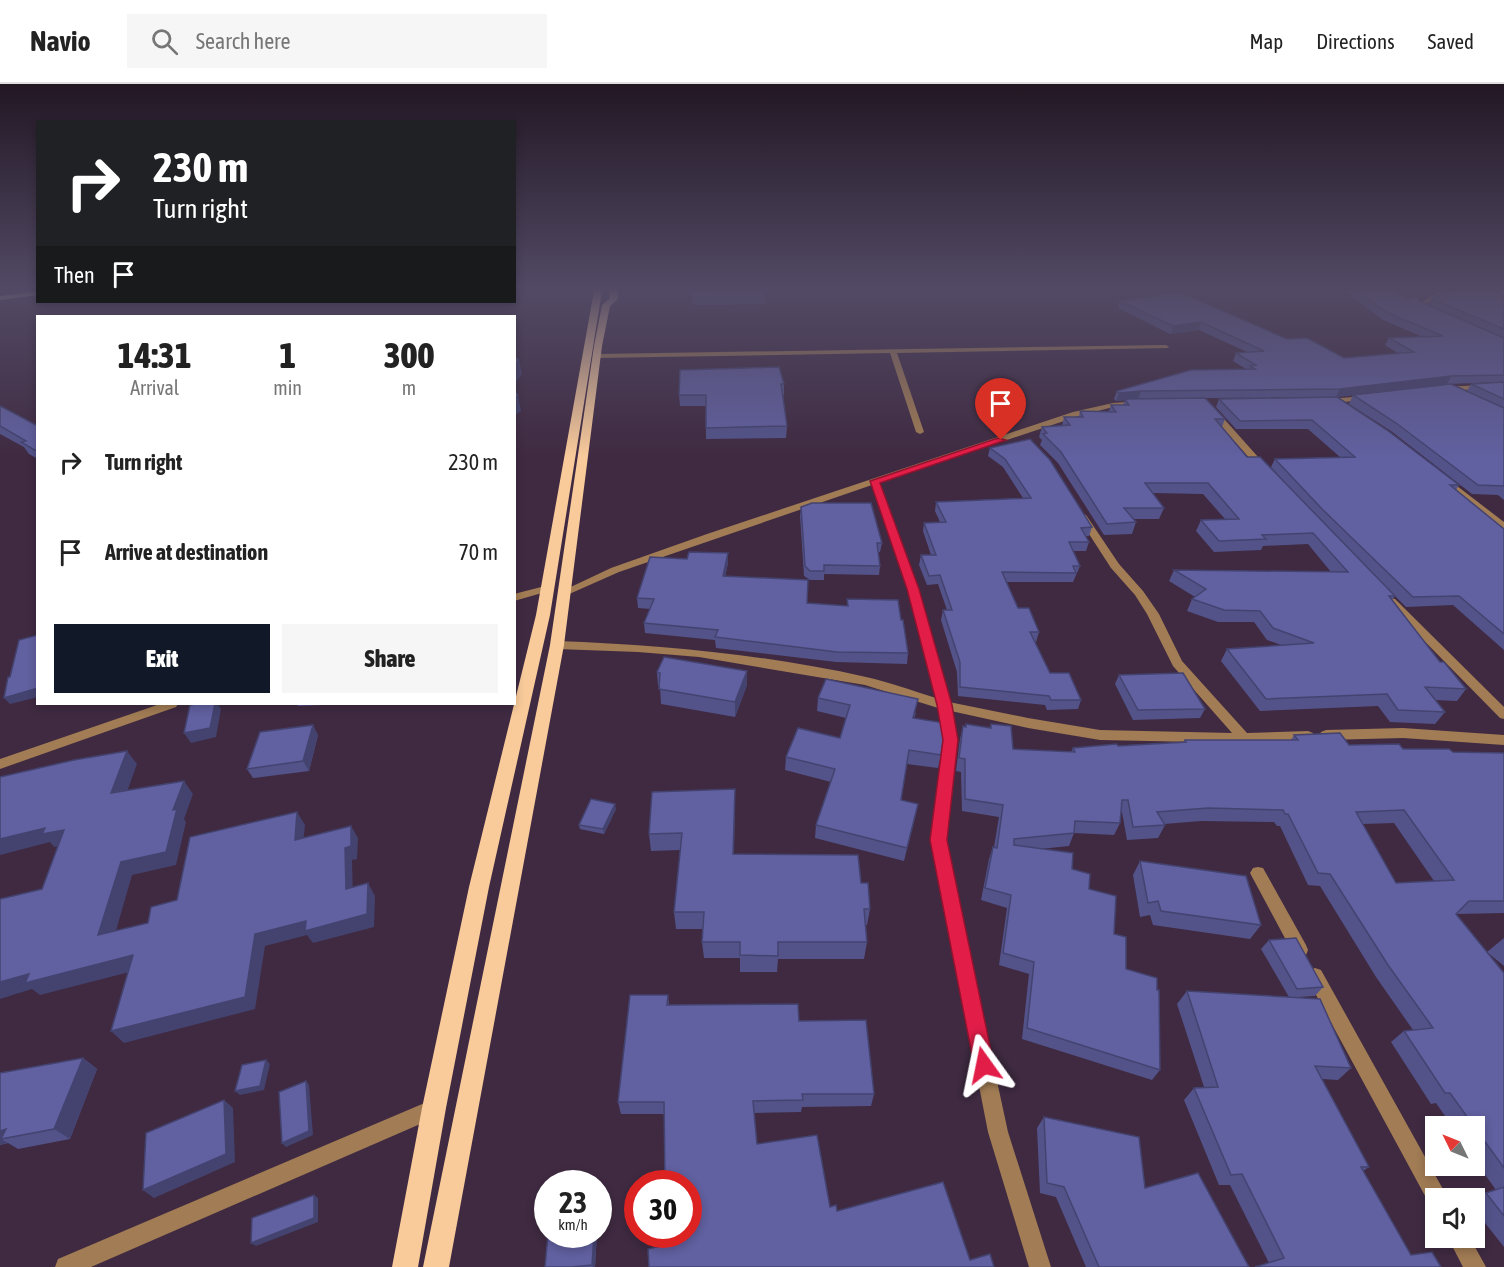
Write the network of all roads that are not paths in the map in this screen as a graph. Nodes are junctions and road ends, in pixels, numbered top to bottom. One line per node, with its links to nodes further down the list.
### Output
1 (590, 346): 22 (main road)
2 (599, 346): 5 (main road)
3 (1166, 347): 4 (street)
4 (893, 352): 5 (street); 16 (street)
5 (597, 356): 22 (main road)
6 (1504, 386): 7 (street)
7 (1448, 388): 8 (street); 10 (street)
8 (1437, 389)
9 (1382, 396): 11 (street)
10 (1466, 396)
11 (1336, 401): 12 (street); 15 (street)
12 (1312, 402)
13 (1149, 403): 19 (street)
14 (1205, 403): 18 (street)
15 (1350, 409)
16 (920, 432)
17 (1439, 476): 21 (street)
18 (1274, 480)
19 (875, 481): 22 (street); 27 (street)
20 (1076, 504): 29 (street)
21 (1504, 527)
22 (554, 591): 24 (street); 25 (main road); 33 (main road)
23 (1383, 593): 28 (street)
24 (516, 598)
25 (557, 645): 27 (street); 38 (main road)
26 (169, 705): 31 (street)
27 (945, 705): 29 (street); 39 (street)
28 (1504, 715)
29 (1244, 738): 30 (street)
30 (1504, 740)
31 (0, 764)
32 (1258, 873): 34 (street)
33 (434, 1108): 36 (street); 37 (main road)
34 (1431, 1188)
35 (1465, 1248): 40 (street)
36 (66, 1267)
37 (405, 1267)
38 (436, 1267)
39 (1040, 1267)
40 (1475, 1267)

